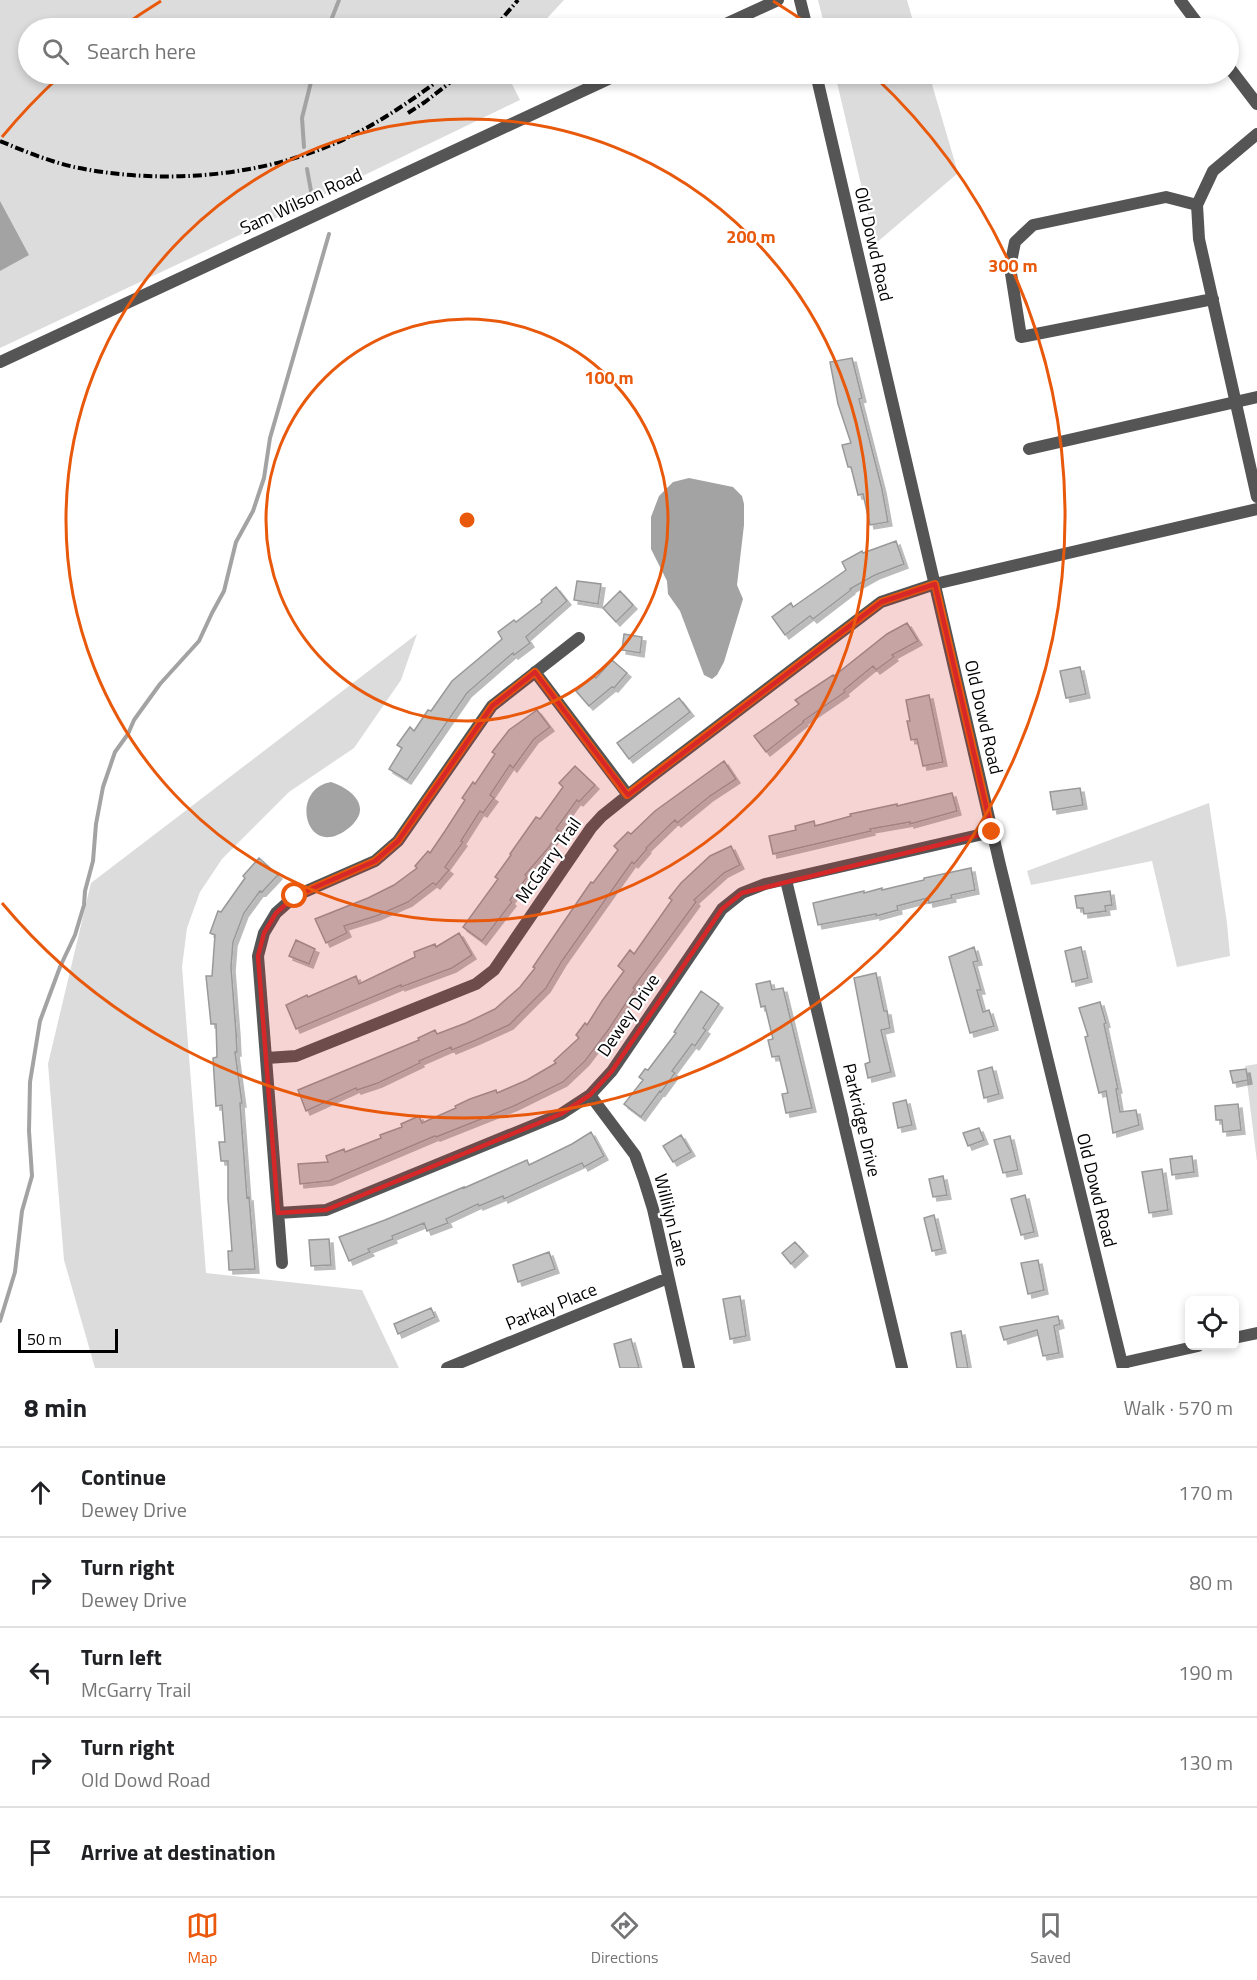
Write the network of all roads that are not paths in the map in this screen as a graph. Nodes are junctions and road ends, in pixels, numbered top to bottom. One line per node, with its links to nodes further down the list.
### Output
1 (778, 0): 4 (street)
2 (800, 0): 5 (street)
3 (1180, 0): 6 (street)
4 (739, 18)
5 (804, 18)
6 (1194, 18)
7 (1239, 80): 10 (street)
8 (598, 84): 14 (street, Sam Wilson Road)
9 (818, 84): 20 (street, Old Dowd Road)
10 (1257, 104)
11 (1257, 134): 12 (street)
12 (1197, 205): 13 (street); 13 (street)
13 (1213, 299): 16 (street)
14 (0, 362)
15 (1257, 398): 16 (street)
16 (1236, 402): 17 (street); 18 (street)
17 (1029, 449)
18 (1257, 497)
19 (1257, 509): 20 (street, McGarry Trail)
20 (935, 584): 23 (street, McGarry Trail); 24 (street, Old Dowd Road)
21 (579, 638): 22 (street)
22 (535, 672): 23 (street); 26 (street)
23 (627, 795): 26 (street, McGarry Trail)
24 (992, 832): 25 (street, Dewey Drive); 34 (street, Old Dowd Road)
25 (786, 880): 27 (street, Dewey Drive); 37 (street, Parkridge Drive)
26 (267, 1058): 28 (street)
27 (590, 1095): 28 (street, Dewey Drive); 30 (street, Willilyn Lane)
28 (278, 1213): 29 (street)
29 (282, 1263)
30 (668, 1278): 35 (street, Parkay Place); 36 (street, Willilyn Lane)
31 (1257, 1333): 32 (street)
32 (1239, 1337)
33 (1185, 1349): 34 (street)
34 (1122, 1366)
35 (447, 1368)
36 (689, 1368)
37 (902, 1368)

